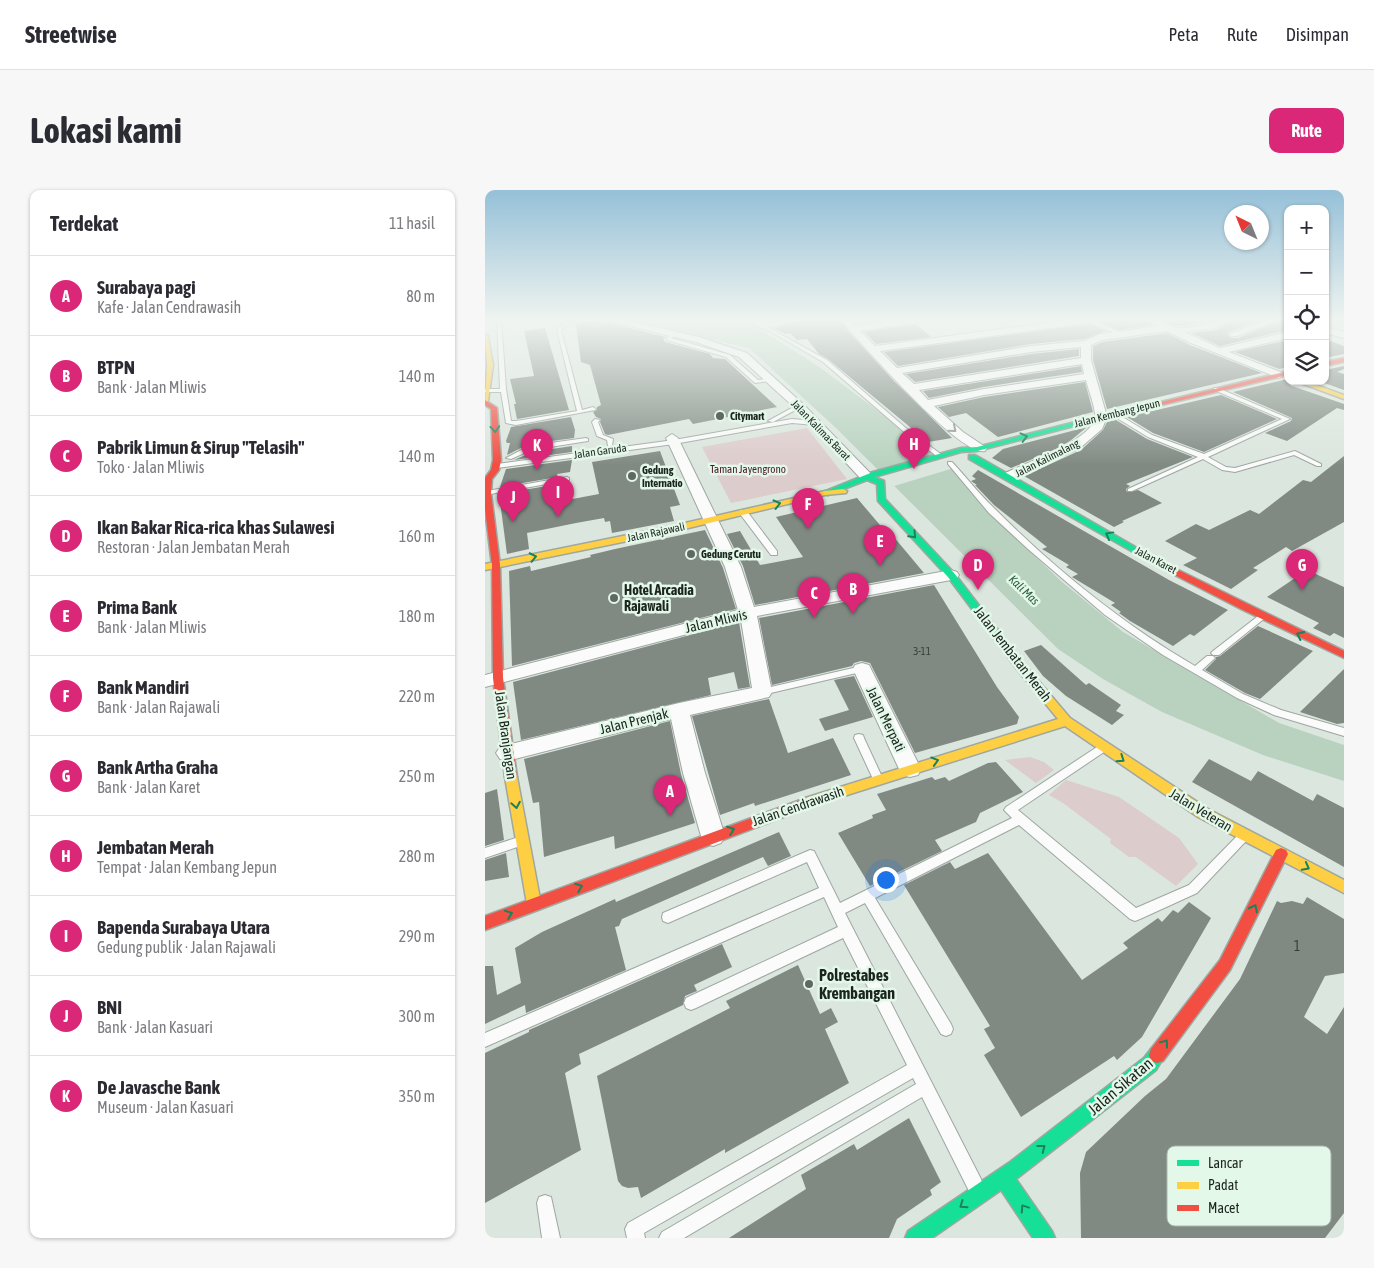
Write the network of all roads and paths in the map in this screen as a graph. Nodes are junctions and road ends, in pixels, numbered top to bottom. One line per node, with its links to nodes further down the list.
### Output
1 (487, 368): 20 (street)
2 (502, 368): 18 (lane)
3 (569, 368): 24 (lane)
4 (759, 368): 22 (street, Jalan Kalimas Barat)
5 (833, 368): 34 (lane)
6 (891, 368): 11 (street)
7 (920, 368): 11 (street)
8 (1037, 368): 16 (street)
9 (1087, 368): 14 (street)
10 (1265, 368): 12 (street)
11 (895, 372): 16 (street)
12 (1284, 375)
13 (1284, 375): 17 (street, Jalan Kembang Jepun)
14 (1089, 376): 21 (street); 25 (street)
15 (1310, 385): 19 (street)
16 (911, 388): 21 (street)
17 (1216, 389): 25 (street, Jalan Kembang Jepun); 32 (lane)
18 (503, 390): 20 (lane); 24 (lane)
19 (1344, 397)
20 (486, 398): 35 (street, one-way to 35)
21 (925, 404): 31 (street, one-way to 31)
22 (799, 406): 27 (street, Jalan Kalimas Barat); 29 (lane, Jalan Garuda)
23 (593, 409): 24 (lane)
24 (580, 412)
25 (1107, 416): 31 (street, Jalan Kembang Jepun, one-way to 25); 32 (lane); 37 (street, Jalan Kalimalang)
26 (597, 420): 30 (lane)
27 (815, 423): 29 (lane, Jalan Garuda); 39 (street, Jalan Kalimas Barat)
28 (586, 440): 33 (lane)
29 (673, 440): 30 (lane, Jalan Garuda); 35 (lane, Jalan Garuda); 45 (street)
30 (610, 445): 33 (lane, Jalan Garuda)
31 (977, 451): 34 (street, Jalan Kembang Jepun); 37 (street, Jalan Karet)
32 (1202, 456): 36 (lane); 41 (lane)
33 (509, 458): 35 (lane, Jalan Garuda)
34 (944, 460): 39 (street, Jalan Kembang Jepun); 61 (lane)
35 (497, 463): 40 (street)
36 (1319, 465)
37 (1010, 476): 51 (street, Jalan Karet, one-way to 37)
38 (567, 479): 40 (lane)
39 (877, 479): 42 (street, Jalan Rajawali); 43 (street)
40 (486, 485): 47 (street, Jalan Branjangan)
41 (1130, 490)
42 (825, 492): 43 (street, Jalan Rajawali); 44 (street, Jalan Rajawali, one-way to 42)
43 (881, 499): 48 (street, Jalan Jembatan Merah, one-way to 48)
44 (743, 512): 45 (street, Jalan Rajawali); 46 (lane)
45 (712, 520): 47 (street, Jalan Rajawali, one-way to 45); 50 (street)
46 (774, 553)
47 (490, 566): 49 (street, Jalan Branjangan)
48 (951, 575): 50 (street, Jalan Mliwis); 60 (street, Jalan Jembatan Merah)
49 (491, 604): 52 (street, Jalan Branjangan)
50 (748, 613): 57 (street, Jalan Mliwis); 58 (street)
51 (1262, 616): 54 (street, Jalan Karet, one-way to 51); 55 (lane)
52 (498, 641): 53 (lane); 57 (street, Jalan Branjangan)
53 (485, 644)
54 (1344, 655)
55 (1198, 668)
56 (862, 669): 58 (lane); 65 (street, Jalan Merpati)
57 (491, 680): 64 (street, Jalan Branjangan)
58 (761, 692): 59 (street, Jalan Prenjak)
59 (679, 710): 64 (street, Jalan Prenjak); 68 (street)
60 (1066, 721): 63 (street, Jalan Veteran); 65 (street, Jalan Cendrawasih, one-way to 60)
61 (1344, 732)
62 (859, 738): 66 (lane)
63 (1103, 747): 67 (lane); 69 (street, Jalan Veteran, one-way to 69)
64 (507, 753): 70 (street, Jalan Branjangan, one-way to 70)
65 (909, 769): 66 (street, Jalan Cendrawasih)
66 (878, 779): 68 (street, Jalan Cendrawasih, one-way to 66)
67 (1020, 819): 69 (lane); 75 (lane)
68 (713, 836): 76 (street, Jalan Cendrawasih, one-way to 68)
69 (1244, 836): 72 (street, Jalan Veteran)
70 (522, 840): 71 (lane); 76 (street, Jalan Branjangan)
71 (485, 853)
72 (1281, 854): 73 (street, Jalan Veteran, one-way to 73); 86 (street, Jalan Sikatan, one-way to 72)
73 (1344, 887)
74 (827, 890): 77 (lane); 78 (lane); 83 (lane)
75 (867, 896): 77 (lane); 82 (lane)
76 (534, 904): 79 (street, Jalan Cendrawasih, one-way to 76)
77 (837, 910): 80 (lane)
78 (669, 917)
79 (485, 923)
80 (846, 930): 81 (lane); 84 (lane)
81 (691, 1003)
82 (946, 1029)
83 (485, 1040)
84 (916, 1068): 85 (lane); 90 (lane)
85 (925, 1087): 87 (lane); 91 (lane)
86 (1003, 1178): 87 (street, Jalan Sikatan); 93 (street, one-way to 86)
87 (980, 1194): 92 (street, Jalan Sikatan, one-way to 92)
88 (545, 1202): 89 (lane)
89 (551, 1238)
90 (636, 1238)
91 (668, 1238)
92 (915, 1238)
93 (1045, 1238)

